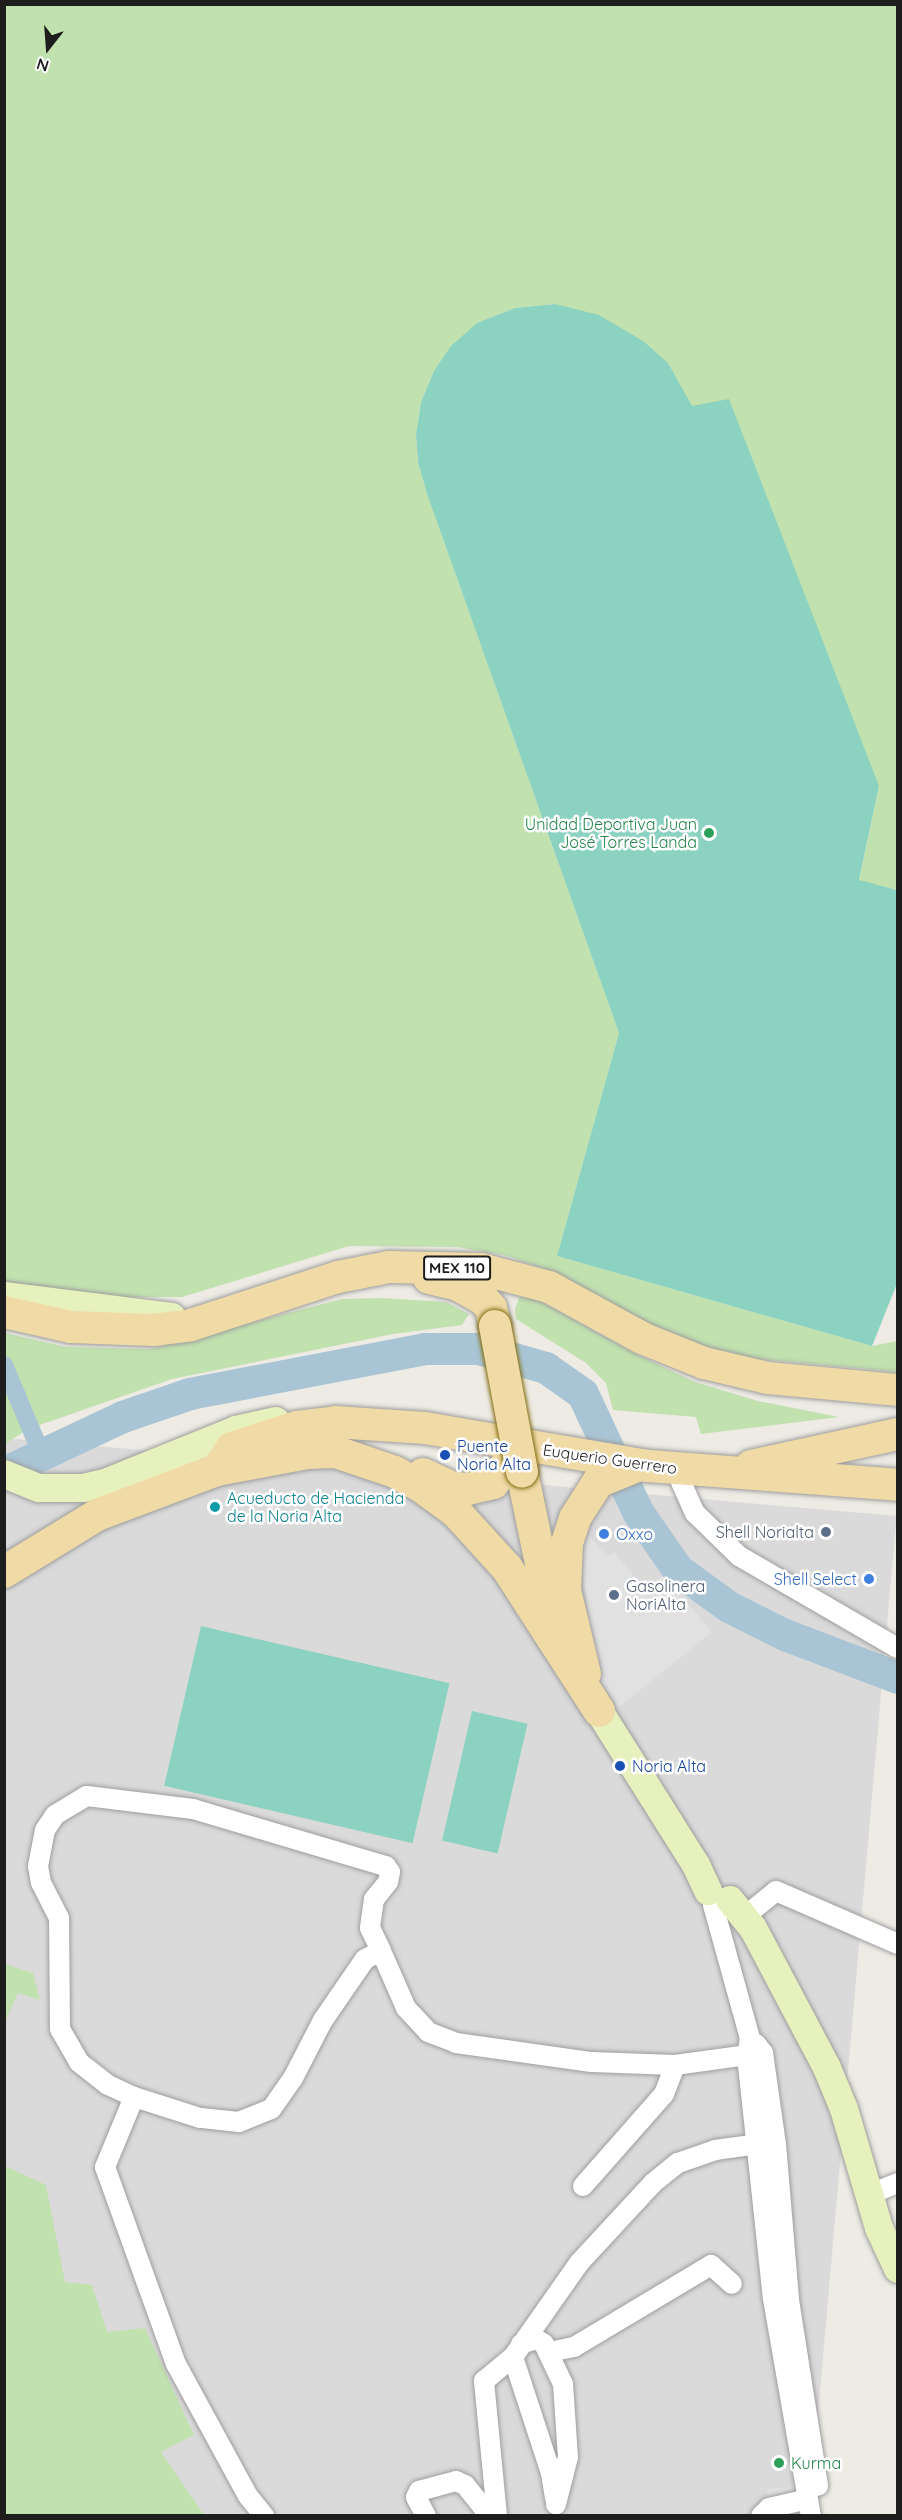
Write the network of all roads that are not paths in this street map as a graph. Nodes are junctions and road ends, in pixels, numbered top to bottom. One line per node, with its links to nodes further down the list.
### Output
1 (348, 1275): 4 (main road, MEX 110); 5 (main road, MEX 110); 9 (main road, bridge)
2 (4, 1296): 4 (main road)
3 (4, 1312): 4 (main road, MEX 110)
4 (228, 1313)
5 (897, 1390)
6 (376, 1423): 10 (main road, Euquerio Guerrero); 11 (main road, Euquerio Guerrero); 14 (main road)
7 (897, 1434): 13 (main road)
8 (308, 1453): 9 (main road); 11 (main road); 18 (main road)
9 (514, 1468): 18 (main road)
10 (590, 1469): 12 (main road, Euquerio Guerrero); 18 (main road)
11 (217, 1470): 16 (main road)
12 (680, 1470): 13 (main road, Euquerio Guerrero); 17 (street)
13 (721, 1473): 15 (main road, Euquerio Guerrero)
14 (4, 1474)
15 (897, 1485)
16 (4, 1572)
17 (897, 1648)
18 (594, 1699): 19 (main road)
19 (724, 1899): 20 (street); 22 (street); 28 (main road)
20 (897, 1944)
21 (381, 1951): 23 (street); 24 (street); 24 (street)
22 (754, 2049): 23 (street); 25 (street); 40 (street)
23 (675, 2065): 27 (street)
24 (134, 2097): 35 (street)
25 (758, 2144): 31 (street); 33 (street)
26 (897, 2184): 28 (street)
27 (583, 2186)
28 (868, 2195): 29 (main road)
29 (897, 2270)
30 (732, 2284): 32 (street)
31 (517, 2351): 32 (street); 34 (street); 38 (street)
32 (550, 2352): 34 (street)
33 (809, 2507): 39 (street)
34 (558, 2510)
35 (264, 2516)
36 (426, 2516): 37 (street)
37 (490, 2516)
38 (497, 2516)
39 (761, 2516)
40 (824, 2516)

